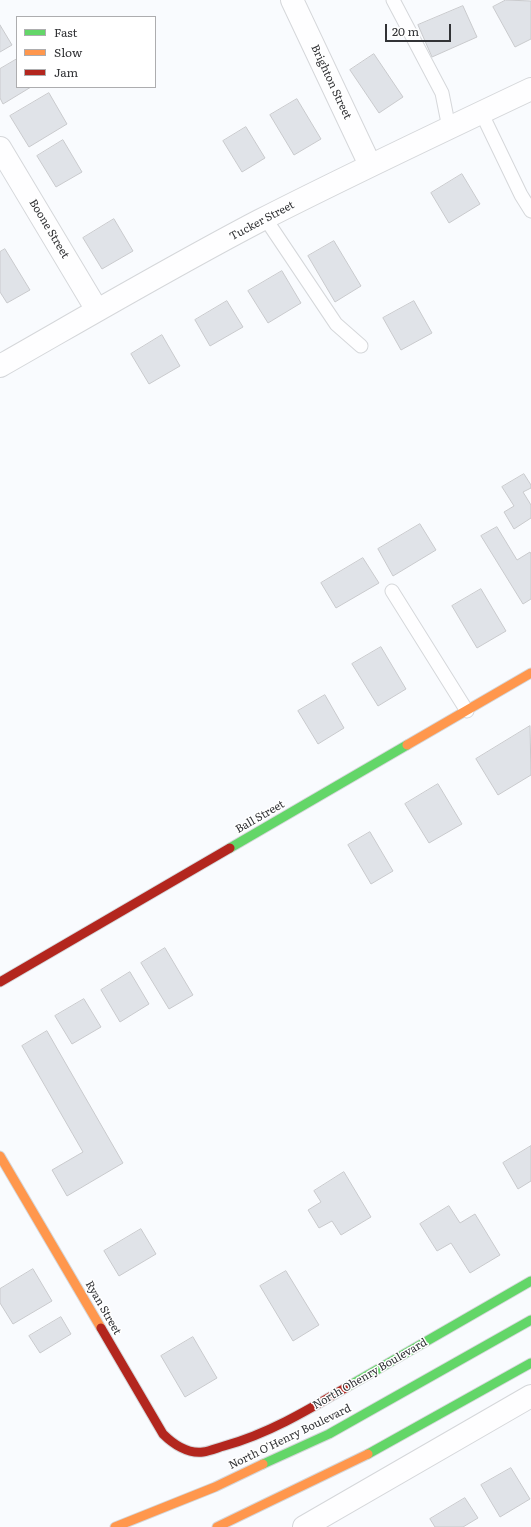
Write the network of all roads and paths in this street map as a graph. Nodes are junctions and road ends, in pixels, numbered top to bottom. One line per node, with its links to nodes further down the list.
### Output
1 (292, 0): 7 (street, Brighton Street)
2 (393, 0): 5 (lane)
3 (531, 89): 4 (street, Tucker Street)
4 (481, 112): 5 (street, Tucker Street); 8 (lane)
5 (449, 128): 7 (street, Tucker Street)
6 (0, 148): 10 (street, Boone Street)
7 (370, 165): 9 (street, Tucker Street)
8 (531, 211)
9 (265, 218): 10 (street, Tucker Street); 11 (lane)
10 (97, 310): 12 (street, Tucker Street)
11 (361, 346)
12 (0, 366)
13 (392, 591): 15 (lane)
14 (531, 674): 15 (main road, Ball Street)
15 (467, 711): 16 (main road, Ball Street)
16 (0, 982)
17 (0, 1156): 22 (main road, Ryan Street)
18 (531, 1281): 22 (main road, North Ohenry Boulevard)
19 (531, 1320): 23 (main road, North O'Henry Boulevard)
20 (531, 1363): 24 (main road)
21 (531, 1396): 25 (street)
22 (203, 1452)
23 (115, 1527)
24 (217, 1527)
25 (304, 1527)

